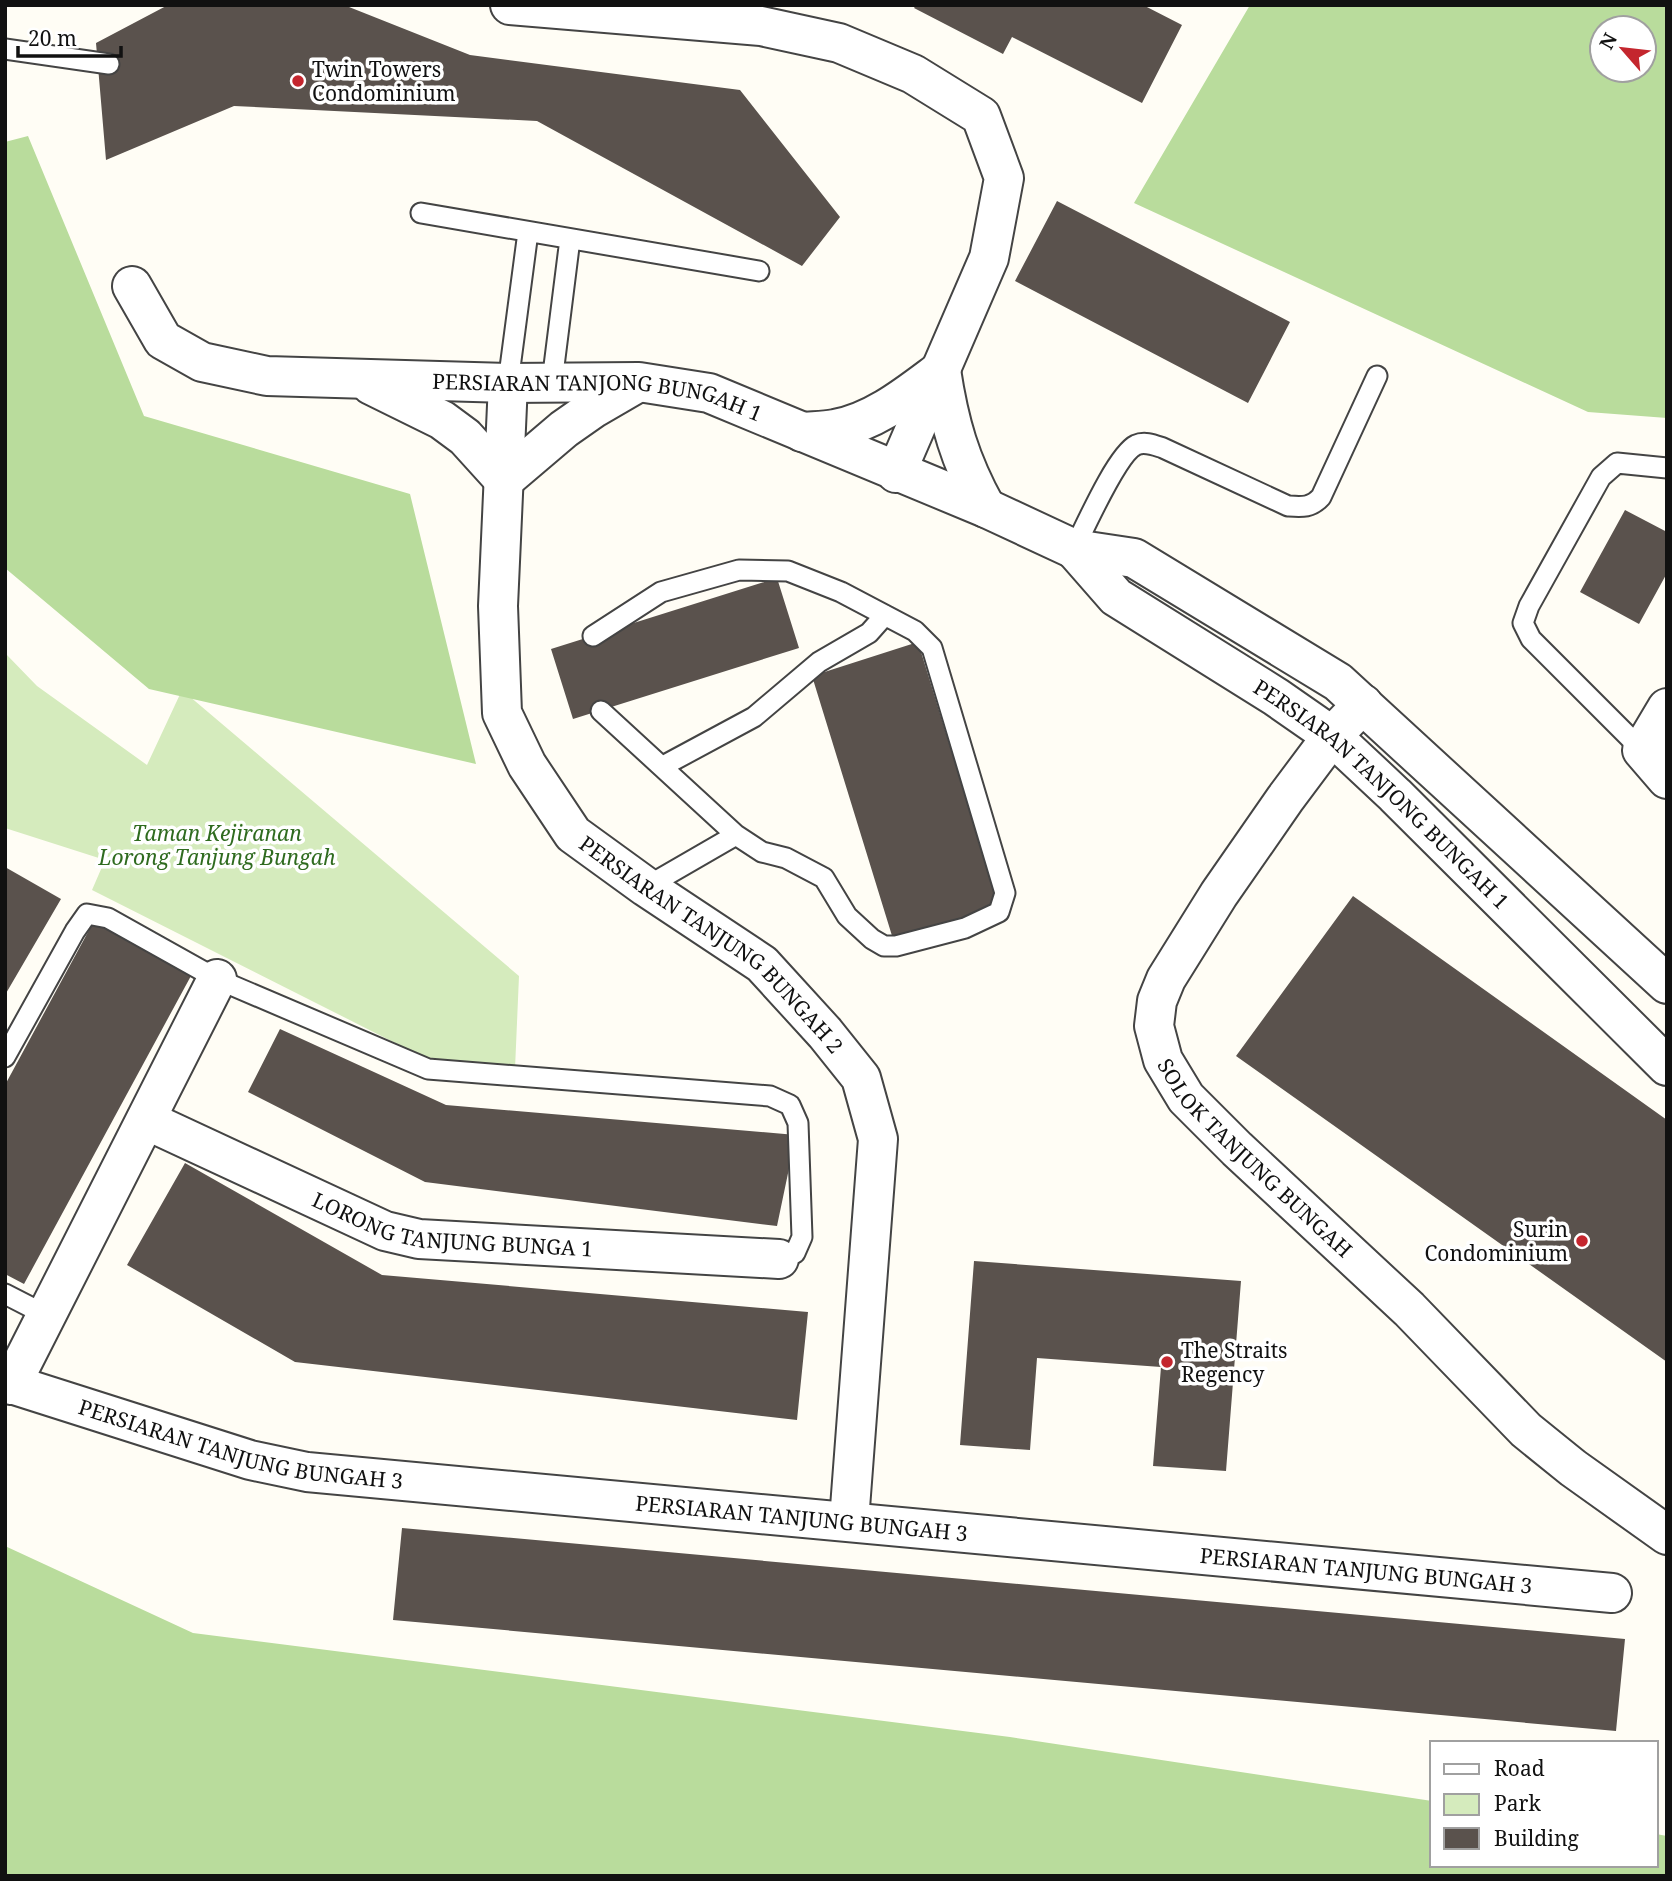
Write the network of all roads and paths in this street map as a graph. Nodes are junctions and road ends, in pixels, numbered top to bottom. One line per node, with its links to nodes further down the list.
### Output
1 (510, 5): 9 (street)
2 (5, 50): 3 (lane)
3 (109, 64)
4 (421, 213): 5 (lane)
5 (528, 232): 6 (lane); 14 (lane)
6 (570, 239): 7 (lane); 12 (lane)
7 (759, 271)
8 (132, 286): 11 (street, PERSIARAN TANJONG BUNGAH 1)
9 (941, 370): 15 (street); 17 (street); 19 (street)
10 (1377, 376): 20 (lane)
11 (362, 380): 14 (street, PERSIARAN TANJONG BUNGAH 1); 18 (street)
12 (552, 382): 13 (street, PERSIARAN TANJONG BUNGAH 1); 14 (street, PERSIARAN TANJONG BUNGAH 1)
13 (639, 382): 15 (street, PERSIARAN TANJONG BUNGAH 1); 18 (street)
14 (508, 383): 18 (street, PERSIARAN TANJUNG BUNGAH 2)
15 (801, 432): 17 (street, PERSIARAN TANJONG BUNGAH 1)
16 (1667, 468): 27 (lane)
17 (897, 473): 19 (street, PERSIARAN TANJONG BUNGAH 1)
18 (504, 480): 31 (street, PERSIARAN TANJUNG BUNGAH 2)
19 (986, 508): 20 (street, PERSIARAN TANJONG BUNGAH 1)
20 (1074, 548): 23 (street, PERSIARAN TANJONG BUNGAH 1); 26 (street, PERSIARAN TANJONG BUNGAH 1)
21 (885, 615): 22 (lane); 28 (lane); 30 (lane)
22 (593, 636)
23 (1363, 704): 26 (street, SOLOK TANJUNG BUNGAH); 33 (street, PERSIARAN TANJONG BUNGAH 1)
24 (1667, 708): 27 (street)
25 (601, 711): 28 (lane)
26 (1332, 736): 35 (street, PERSIARAN TANJONG BUNGAH 1); 42 (street, SOLOK TANJUNG BUNGAH)
27 (1642, 750): 29 (street)
28 (663, 766): 30 (lane)
29 (1667, 779)
30 (736, 835): 31 (lane)
31 (646, 887): 41 (street, PERSIARAN TANJUNG BUNGAH 2)
32 (217, 979): 34 (lane); 36 (street); 37 (lane)
33 (1667, 984)
34 (5, 1057)
35 (1667, 1066)
36 (146, 1120): 37 (street, LORONG TANJUNG BUNGA 1); 39 (street)
37 (779, 1259)
38 (5, 1294): 39 (lane)
39 (46, 1315): 40 (street)
40 (8, 1384): 41 (street, PERSIARAN TANJUNG BUNGAH 3)
41 (849, 1521): 43 (street, PERSIARAN TANJUNG BUNGAH 3)
42 (1667, 1535)
43 (1612, 1593)

